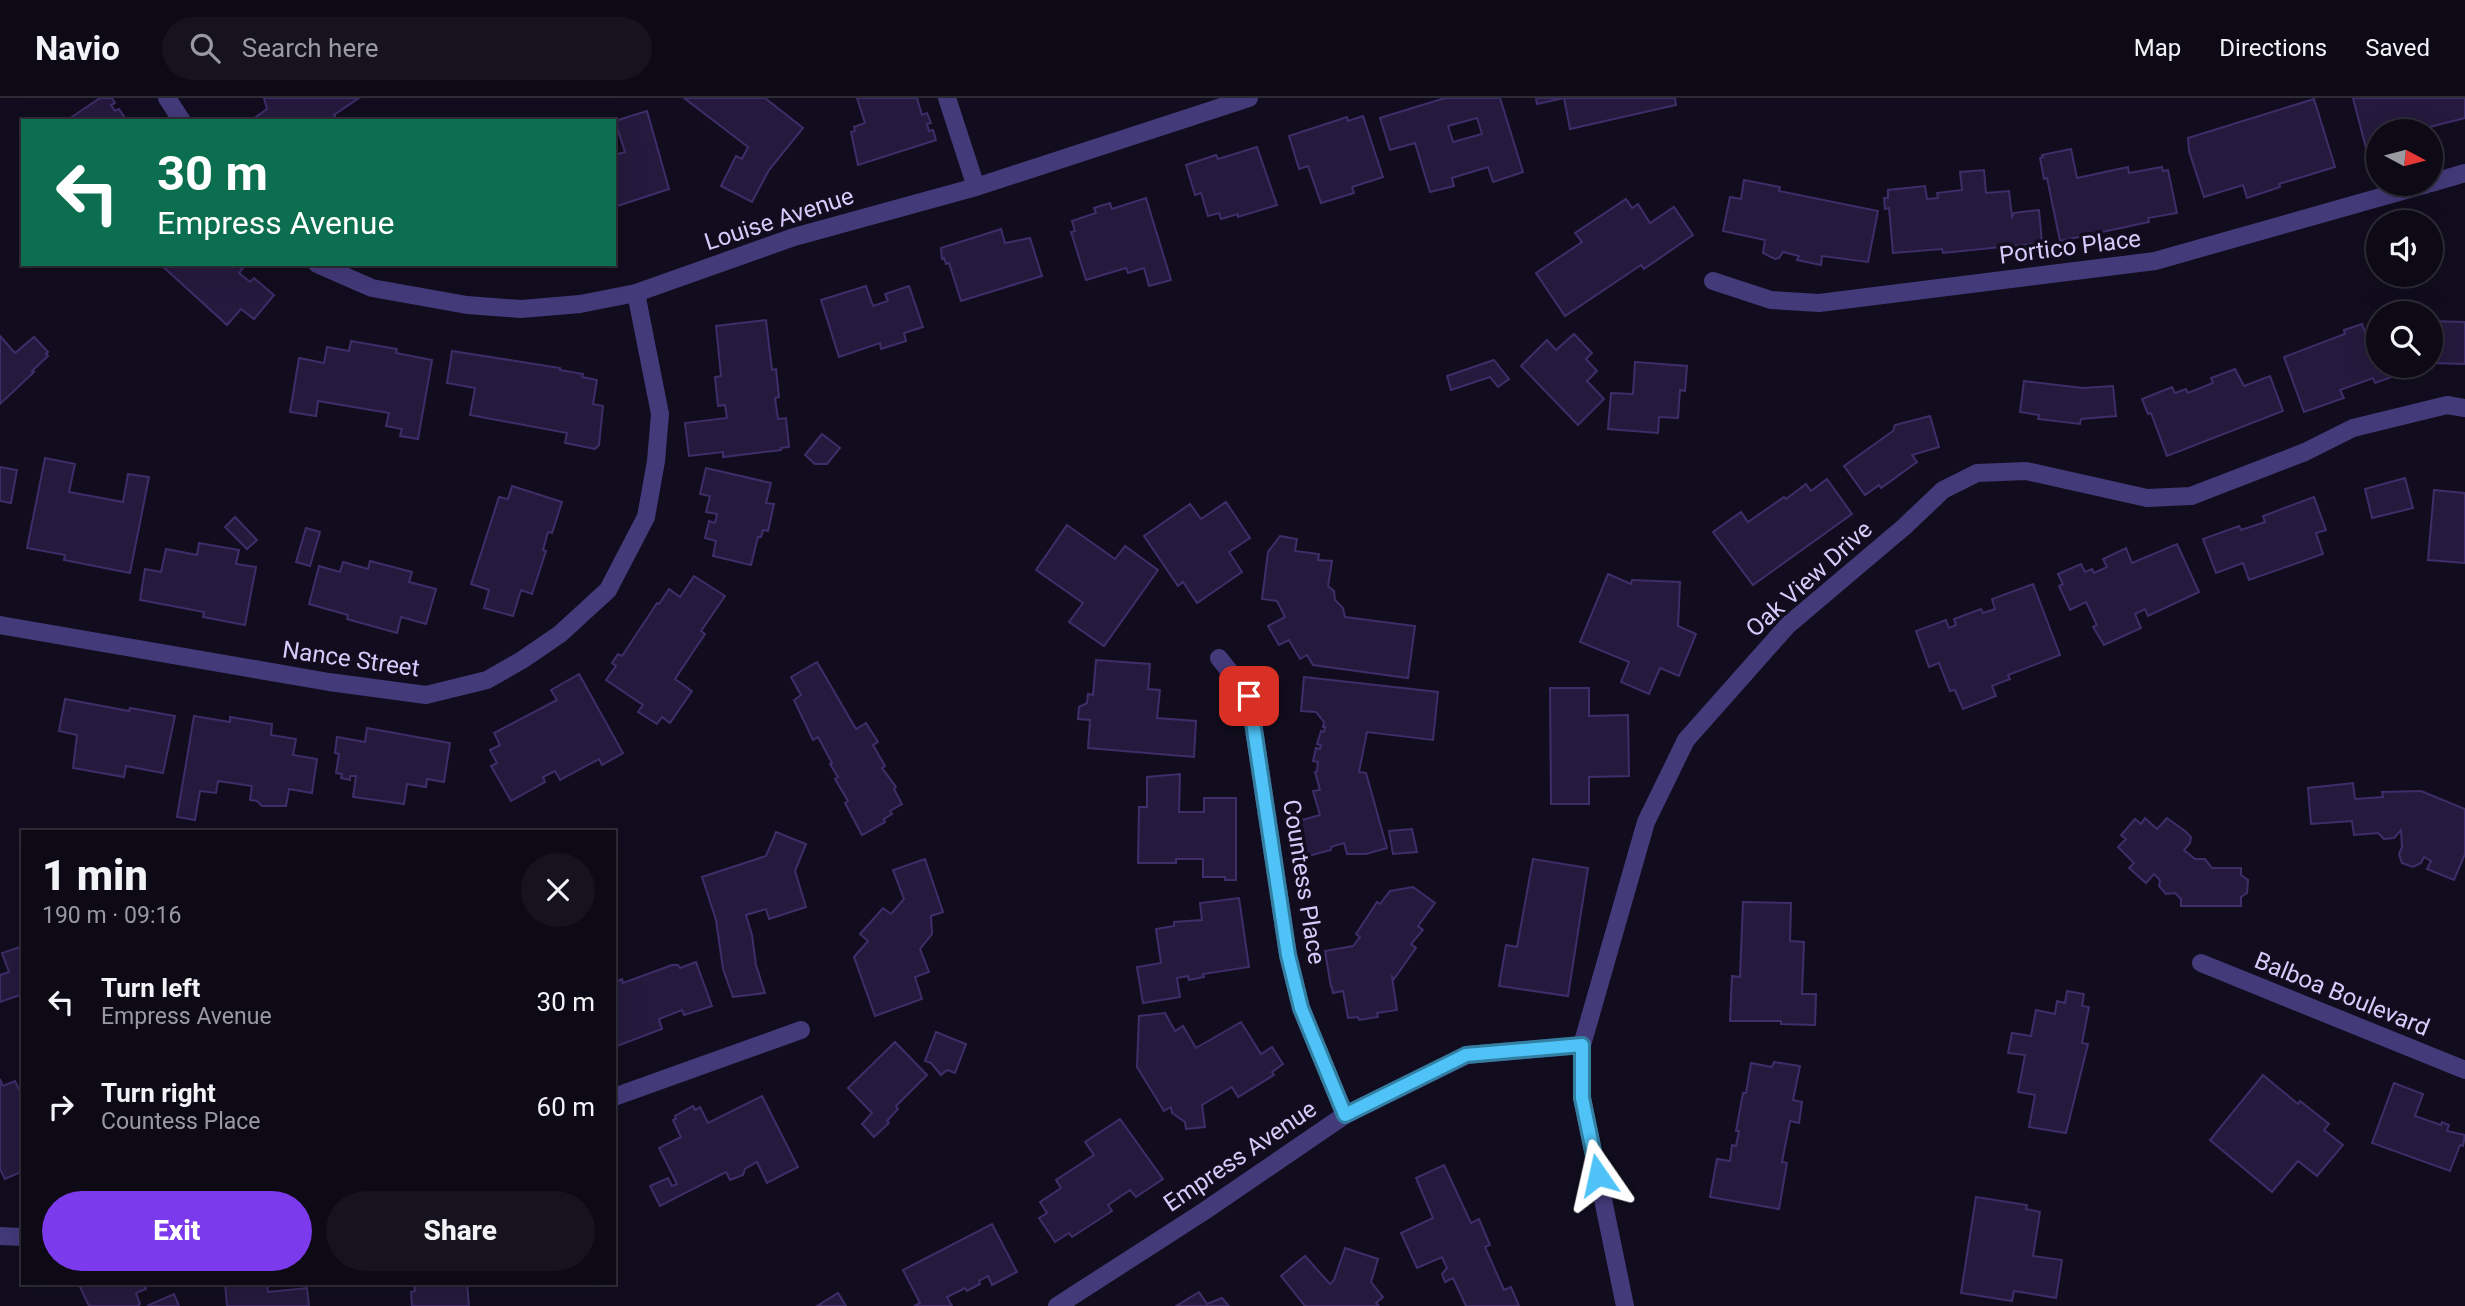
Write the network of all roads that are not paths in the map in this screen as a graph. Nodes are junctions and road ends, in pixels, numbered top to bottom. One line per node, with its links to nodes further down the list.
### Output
1 (167, 98): 4 (street)
2 (947, 98): 7 (street)
3 (1249, 98): 7 (street, Louise Avenue)
4 (182, 119)
5 (2465, 173): 6 (street, Portico Place)
6 (2443, 179)
7 (976, 187): 11 (street, Louise Avenue)
8 (2383, 196): 10 (street, Portico Place)
9 (322, 266): 11 (street, Louise Avenue)
10 (1713, 281)
11 (636, 293): 13 (street, Nance Street)
12 (2465, 408): 17 (street, Oak View Drive)
13 (0, 625)
14 (1219, 658): 20 (street, Countess Place)
15 (2201, 963): 18 (street, Balboa Boulevard)
16 (801, 1030): 19 (street)
17 (1582, 1045): 20 (street, Empress Avenue); 24 (street, Oak View Drive)
18 (2465, 1070)
19 (616, 1096)
20 (1345, 1115): 23 (street, Empress Avenue)
21 (0, 1236): 22 (street)
22 (21, 1237)
23 (1057, 1306)
24 (1625, 1306)

